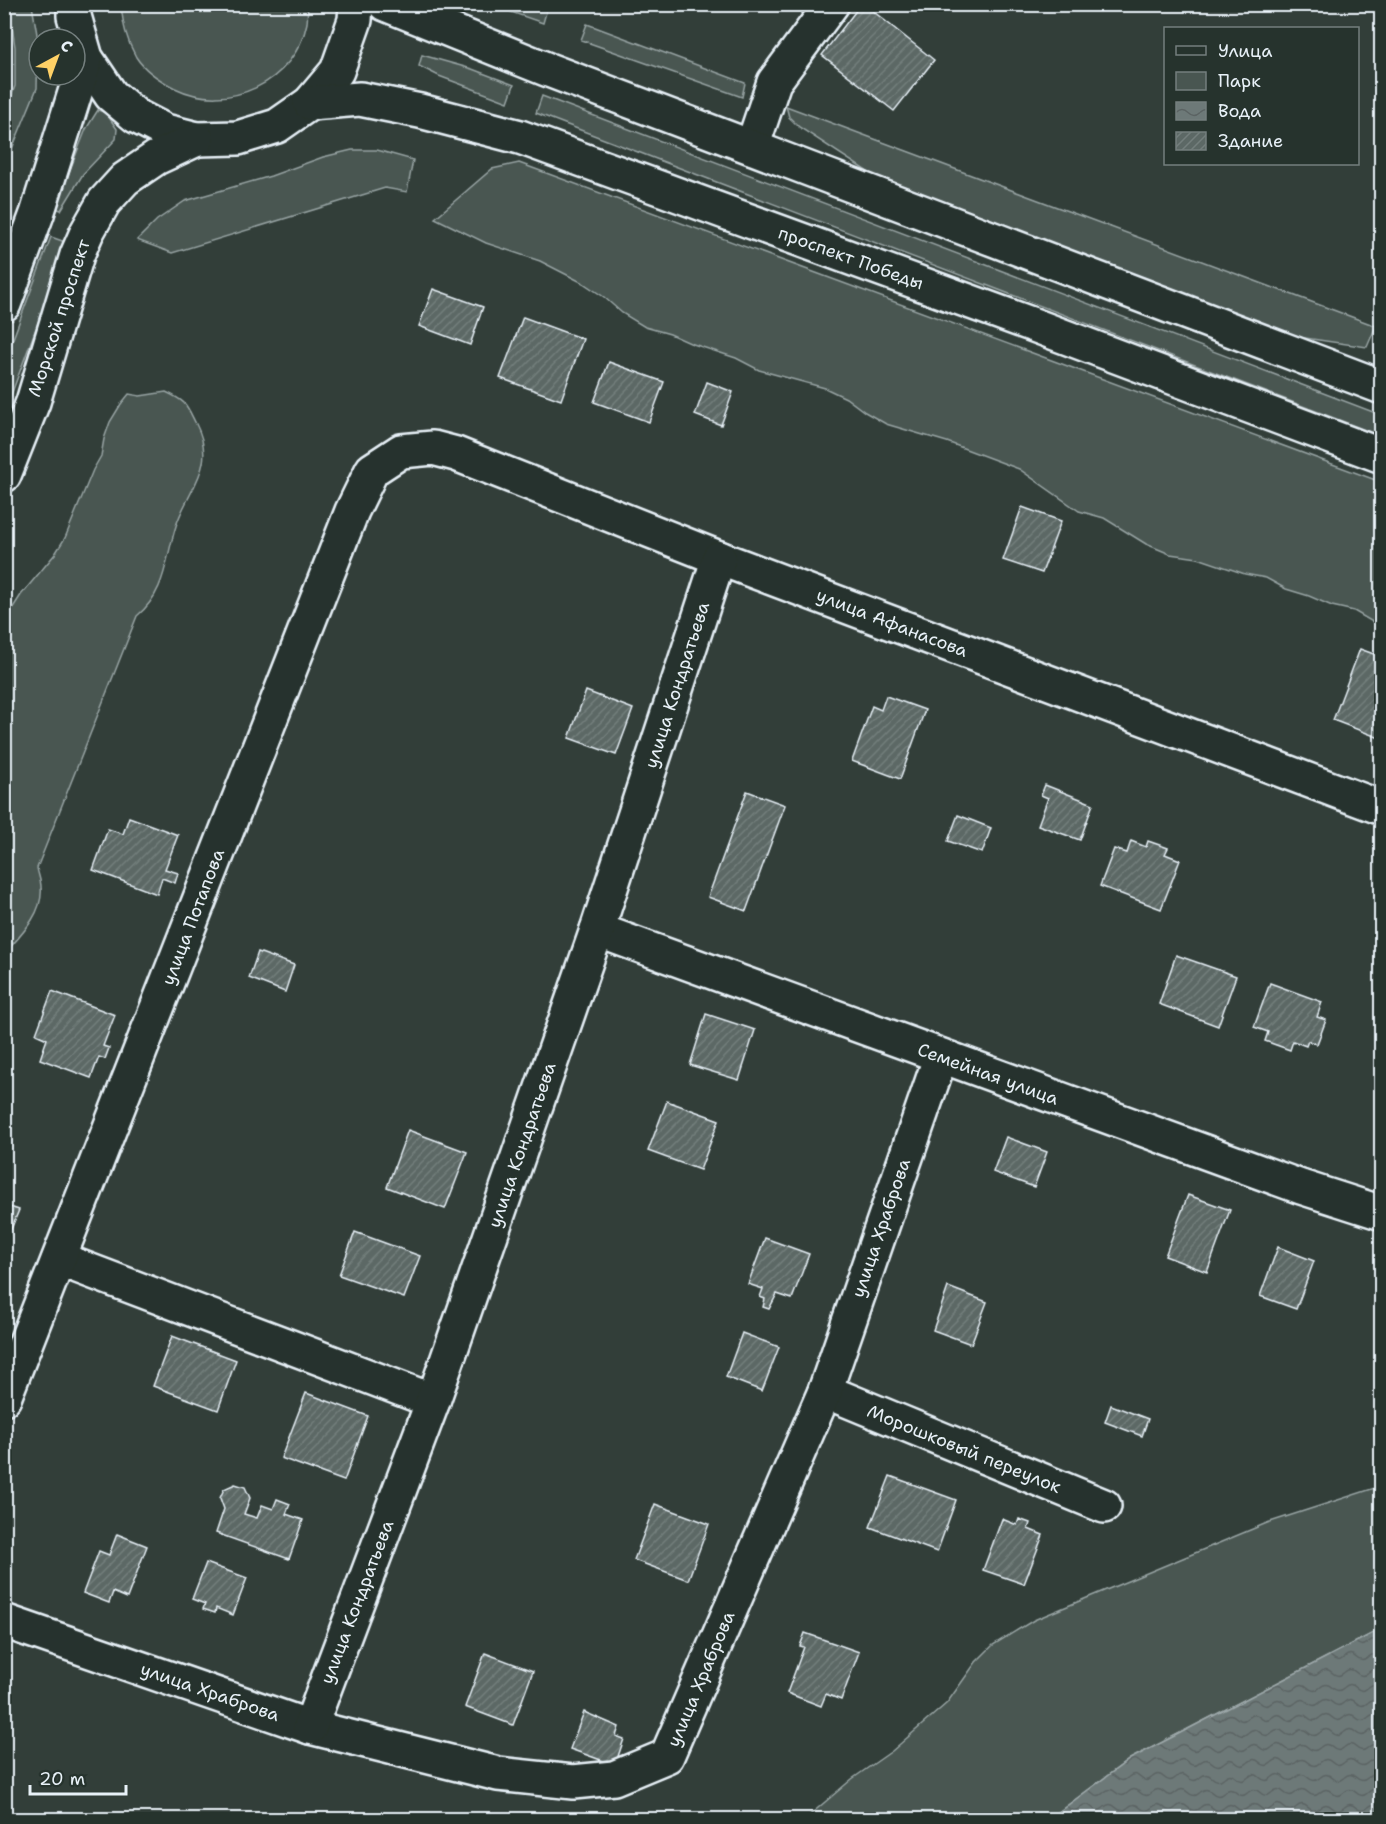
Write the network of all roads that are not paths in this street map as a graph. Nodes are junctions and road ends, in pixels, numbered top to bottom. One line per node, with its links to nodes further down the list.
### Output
1 (74, 4): 5 (street)
2 (356, 4): 8 (street)
3 (385, 4): 10 (street)
4 (816, 10): 10 (street)
5 (77, 27)
6 (87, 59): 9 (street)
7 (77, 87): 11 (street)
8 (310, 103): 9 (street); 14 (street, проспект Победы)
9 (197, 139): 15 (street, Морской проспект)
10 (752, 147): 12 (street)
11 (4, 304)
12 (1382, 387)
13 (401, 451): 16 (street, улица Афанасова); 21 (street, улица Потапова)
14 (1382, 456)
15 (4, 475)
16 (719, 558): 17 (street, улица Афанасова); 18 (street, улица Кондратьева)
17 (1382, 808)
18 (597, 930): 19 (street, Семейная улица); 24 (street, улица Кондратьева)
19 (941, 1056): 20 (street, Семейная улица); 22 (street, улица Храброва)
20 (1382, 1213)
21 (59, 1259): 23 (street, улица Потапова); 24 (street)
22 (825, 1391): 25 (street, Морошковый переулок); 27 (street, улица Храброва)
23 (4, 1398)
24 (433, 1401): 27 (street, улица Кондратьева)
25 (1104, 1506)
26 (4, 1621): 27 (street, улица Храброва)
27 (310, 1726)

